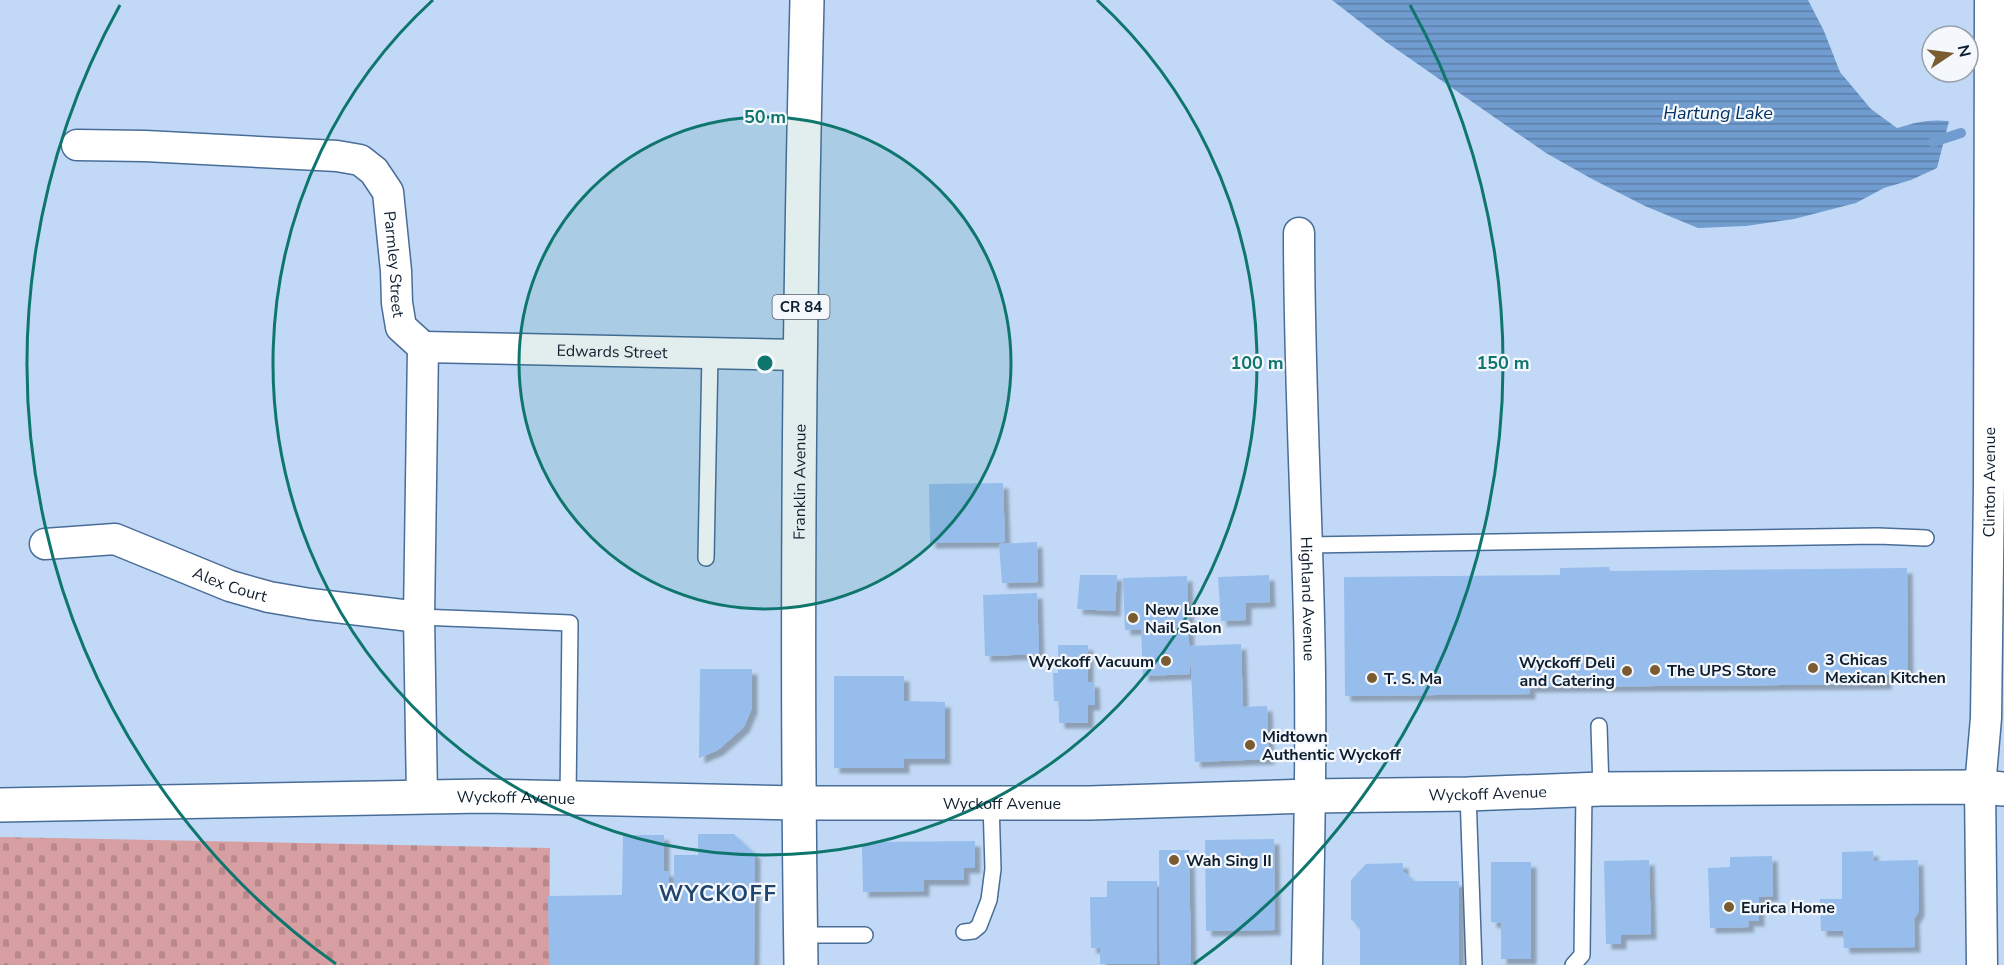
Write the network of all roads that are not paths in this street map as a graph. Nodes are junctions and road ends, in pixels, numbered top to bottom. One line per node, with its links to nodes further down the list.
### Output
1 (807, 0): 8 (main road, Franklin Avenue / CR 84)
2 (1990, 0): 5 (street, Clinton Avenue)
3 (77, 145): 6 (street, Parmley Street)
4 (1299, 233): 11 (street, Highland Avenue)
5 (1997, 326): 15 (street, Clinton Avenue)
6 (423, 347): 7 (street, Edwards Street); 13 (street)
7 (710, 354): 8 (street, Edwards Street); 12 (lane)
8 (800, 355): 22 (main road, Franklin Avenue / CR 84)
9 (1926, 538): 11 (lane)
10 (45, 544): 13 (street, Alex Court)
11 (1307, 544): 18 (street, Highland Avenue)
12 (706, 558)
13 (419, 617): 19 (street); 20 (lane)
14 (1599, 726): 16 (lane)
15 (1992, 788): 16 (main road, Wyckoff Avenue); 30 (street, Clinton Avenue)
16 (1593, 789): 17 (main road, Wyckoff Avenue); 29 (lane)
17 (1468, 794): 18 (main road, Wyckoff Avenue); 28 (lane)
18 (1310, 796): 21 (main road, Wyckoff Avenue); 27 (street, Highland Avenue)
19 (422, 797): 20 (main road, Wyckoff Avenue); 23 (main road, Wyckoff Avenue)
20 (568, 799): 22 (main road, Wyckoff Avenue)
21 (991, 802): 22 (main road, Wyckoff Avenue); 24 (lane)
22 (799, 803): 26 (main road, Franklin Avenue / CR 84)
23 (0, 805)
24 (964, 932)
25 (865, 935): 26 (lane)
26 (801, 950)
27 (1307, 965)
28 (1474, 965)
29 (1573, 965)
30 (1982, 965)

